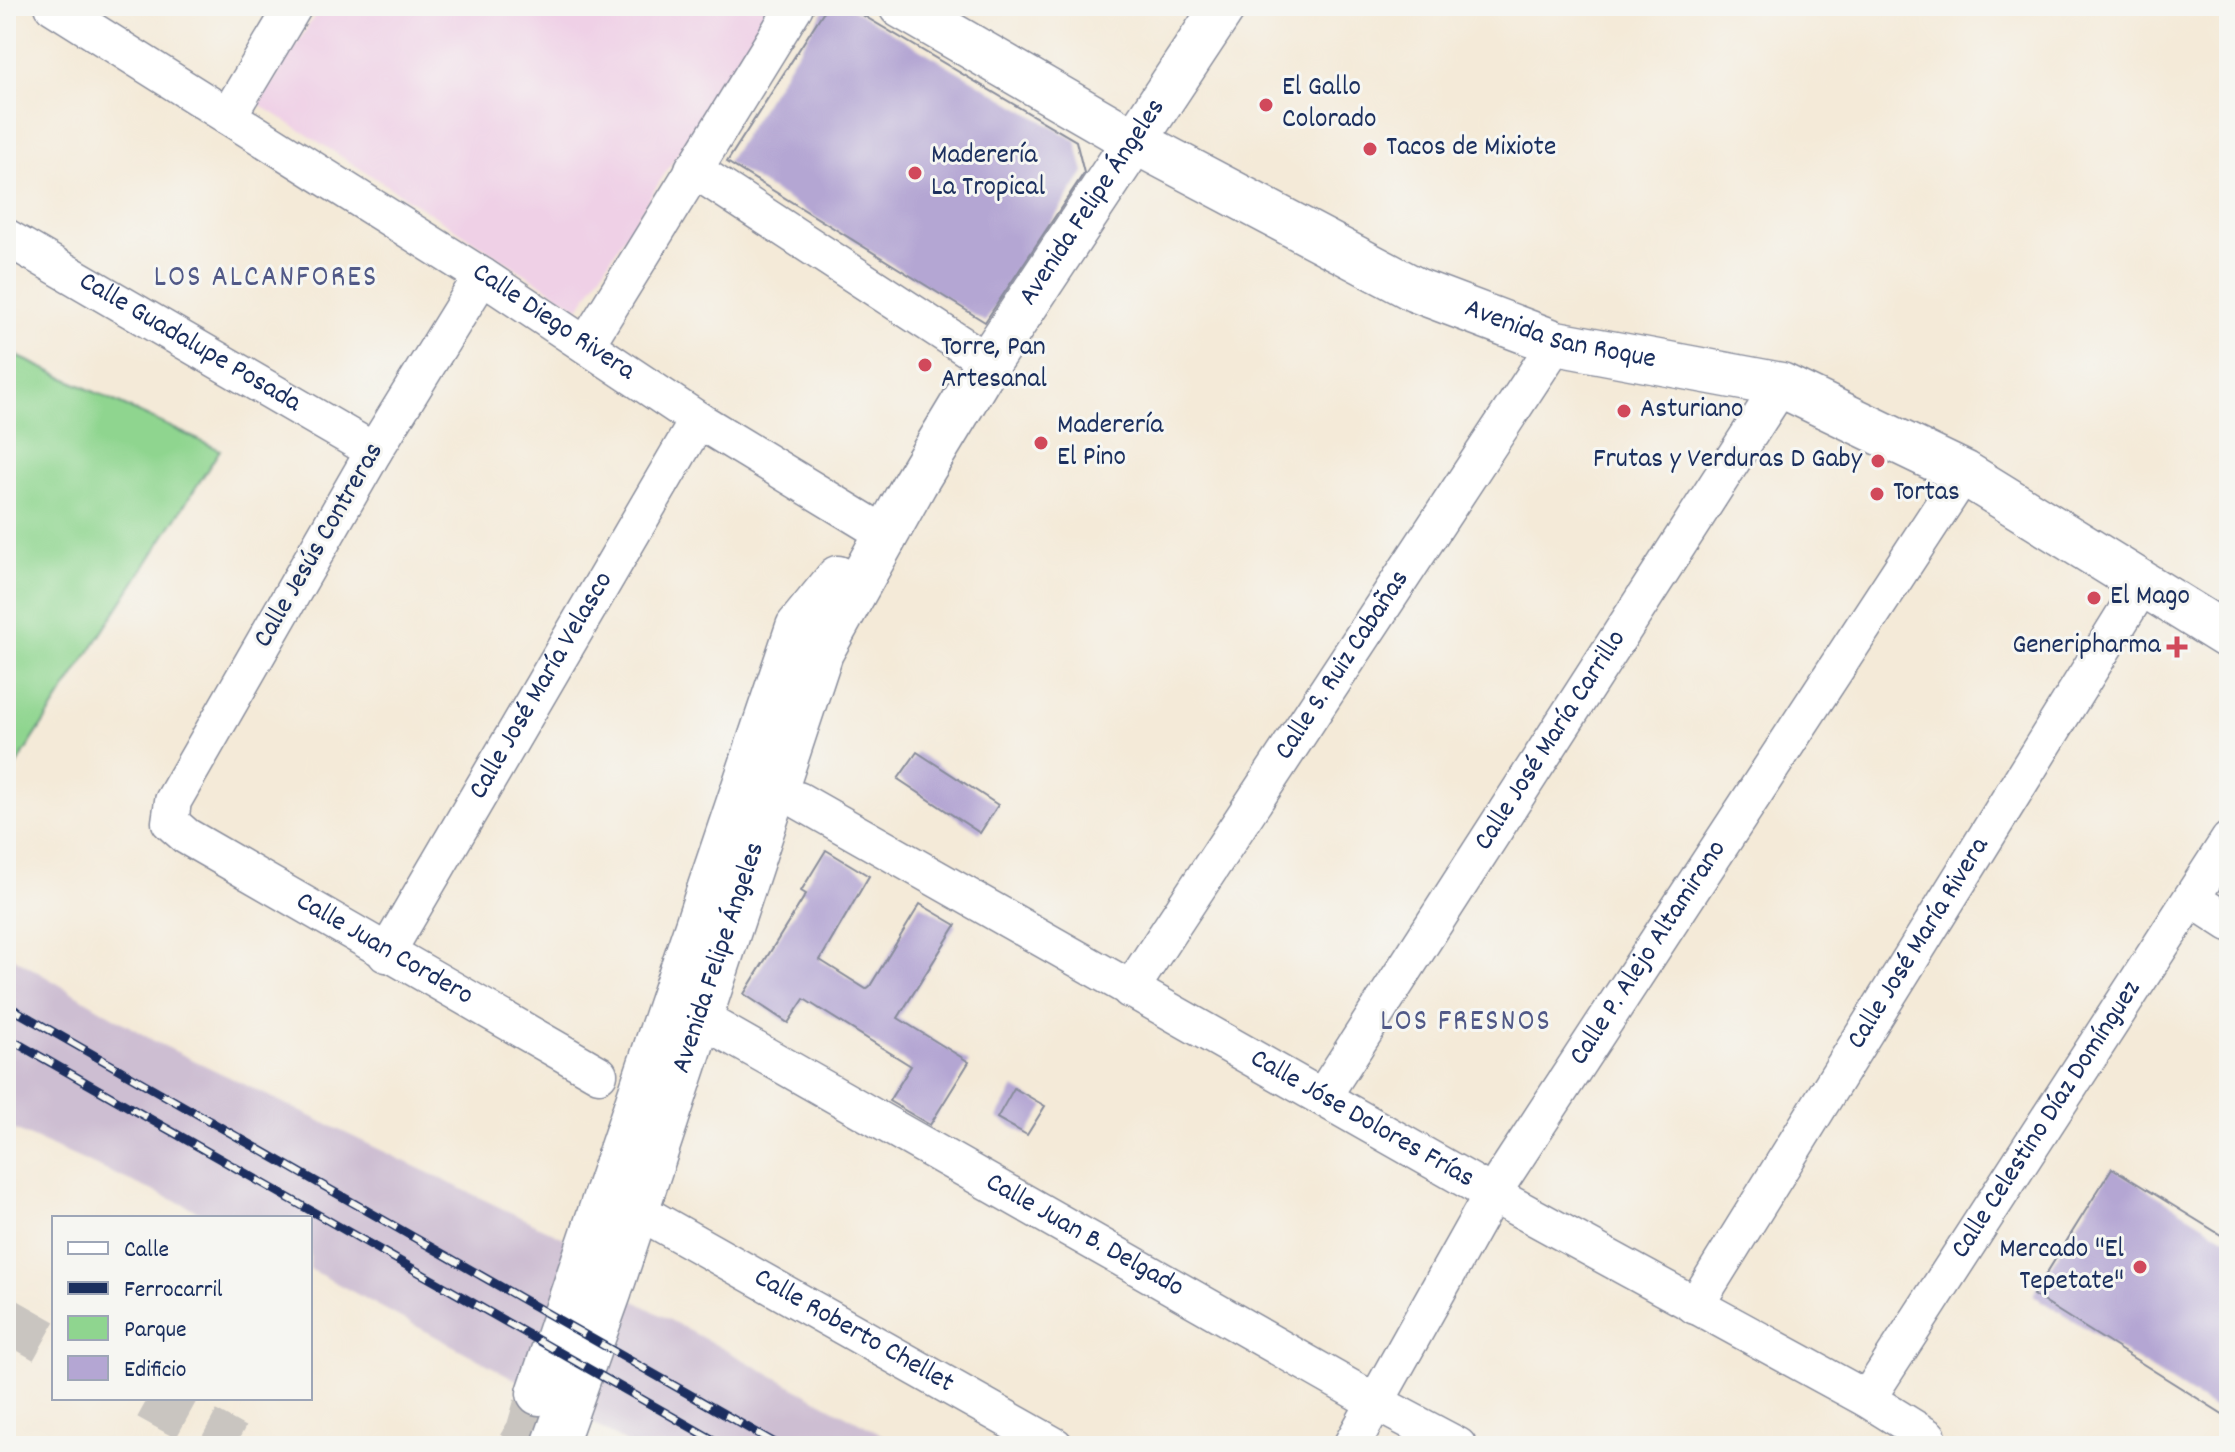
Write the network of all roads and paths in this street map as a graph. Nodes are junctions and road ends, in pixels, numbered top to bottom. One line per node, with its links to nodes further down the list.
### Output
1 (53, 6): 6 (street, Calle Diego Rivera)
2 (294, 6): 6 (street)
3 (795, 6): 8 (street)
4 (901, 6): 7 (street, Avenida San Roque)
5 (1224, 6): 7 (street, Avenida Felipe Ángeles)
6 (228, 116): 10 (street, Calle Diego Rivera)
7 (1136, 142): 11 (street, Avenida San Roque); 13 (street, Avenida Felipe Ángeles)
8 (693, 169): 12 (street); 13 (street)
9 (6, 237): 16 (street, Calle Guadalupe Posada)
10 (482, 276): 12 (street, Calle Diego Rivera); 16 (street, Calle Jesús Contreras)
11 (1556, 343): 14 (street, Avenida San Roque); 28 (street, Calle S. Ruiz Cabañas)
12 (586, 345): 15 (street, Calle Diego Rivera)
13 (988, 362): 18 (street, Avenida Felipe Ángeles)
14 (1781, 385): 17 (street, Avenida San Roque); 31 (street, Calle José María Carrillo)
15 (698, 420): 19 (street, Calle Diego Rivera); 27 (street, Calle José María Velasco)
16 (374, 451): 23 (street, Calle Jesús Contreras)
17 (1964, 473): 20 (street, Avenida San Roque); 32 (street, Calle P. Alejo Altamirano)
18 (915, 483): 19 (street, Avenida Felipe Ángeles); 39 (street, Avenida Felipe Ángeles)
19 (877, 529): 35 (street, Avenida Felipe Ángeles)
20 (2143, 584): 21 (street, Avenida San Roque); 34 (street, Calle José María Rivera)
21 (2229, 637)
22 (798, 800): 28 (street, Calle Jóse Dolores Frías)
23 (170, 822): 27 (street, Calle Juan Cordero)
24 (2229, 840): 25 (street, Calle Celestino Díaz Domínguez)
25 (2192, 899): 26 (street); 36 (street, Calle Celestino Díaz Domínguez)
26 (2229, 923)
27 (386, 954): 30 (street, Calle Juan Cordero)
28 (1130, 990): 31 (street, Calle Jóse Dolores Frías)
29 (712, 1025): 37 (street, Calle Juan B. Delgado)
30 (599, 1074)
31 (1323, 1096): 32 (street, Calle Jóse Dolores Frías)
32 (1492, 1194): 34 (street, Calle Jóse Dolores Frías); 37 (street, Calle P. Alejo Altamirano)
33 (651, 1218): 40 (street, Calle Roberto Chellet)
34 (1695, 1306): 36 (street, Calle Jóse Dolores Frías)
35 (539, 1393)
36 (1867, 1399): 38 (street, Calle Jóse Dolores Frías)
37 (1375, 1402): 41 (street, Calle P. Alejo Altamirano); 42 (street, Calle Juan B. Delgado)
38 (1928, 1437)
39 (554, 1446)
40 (1055, 1446)
41 (1351, 1446)
42 (1458, 1446)

